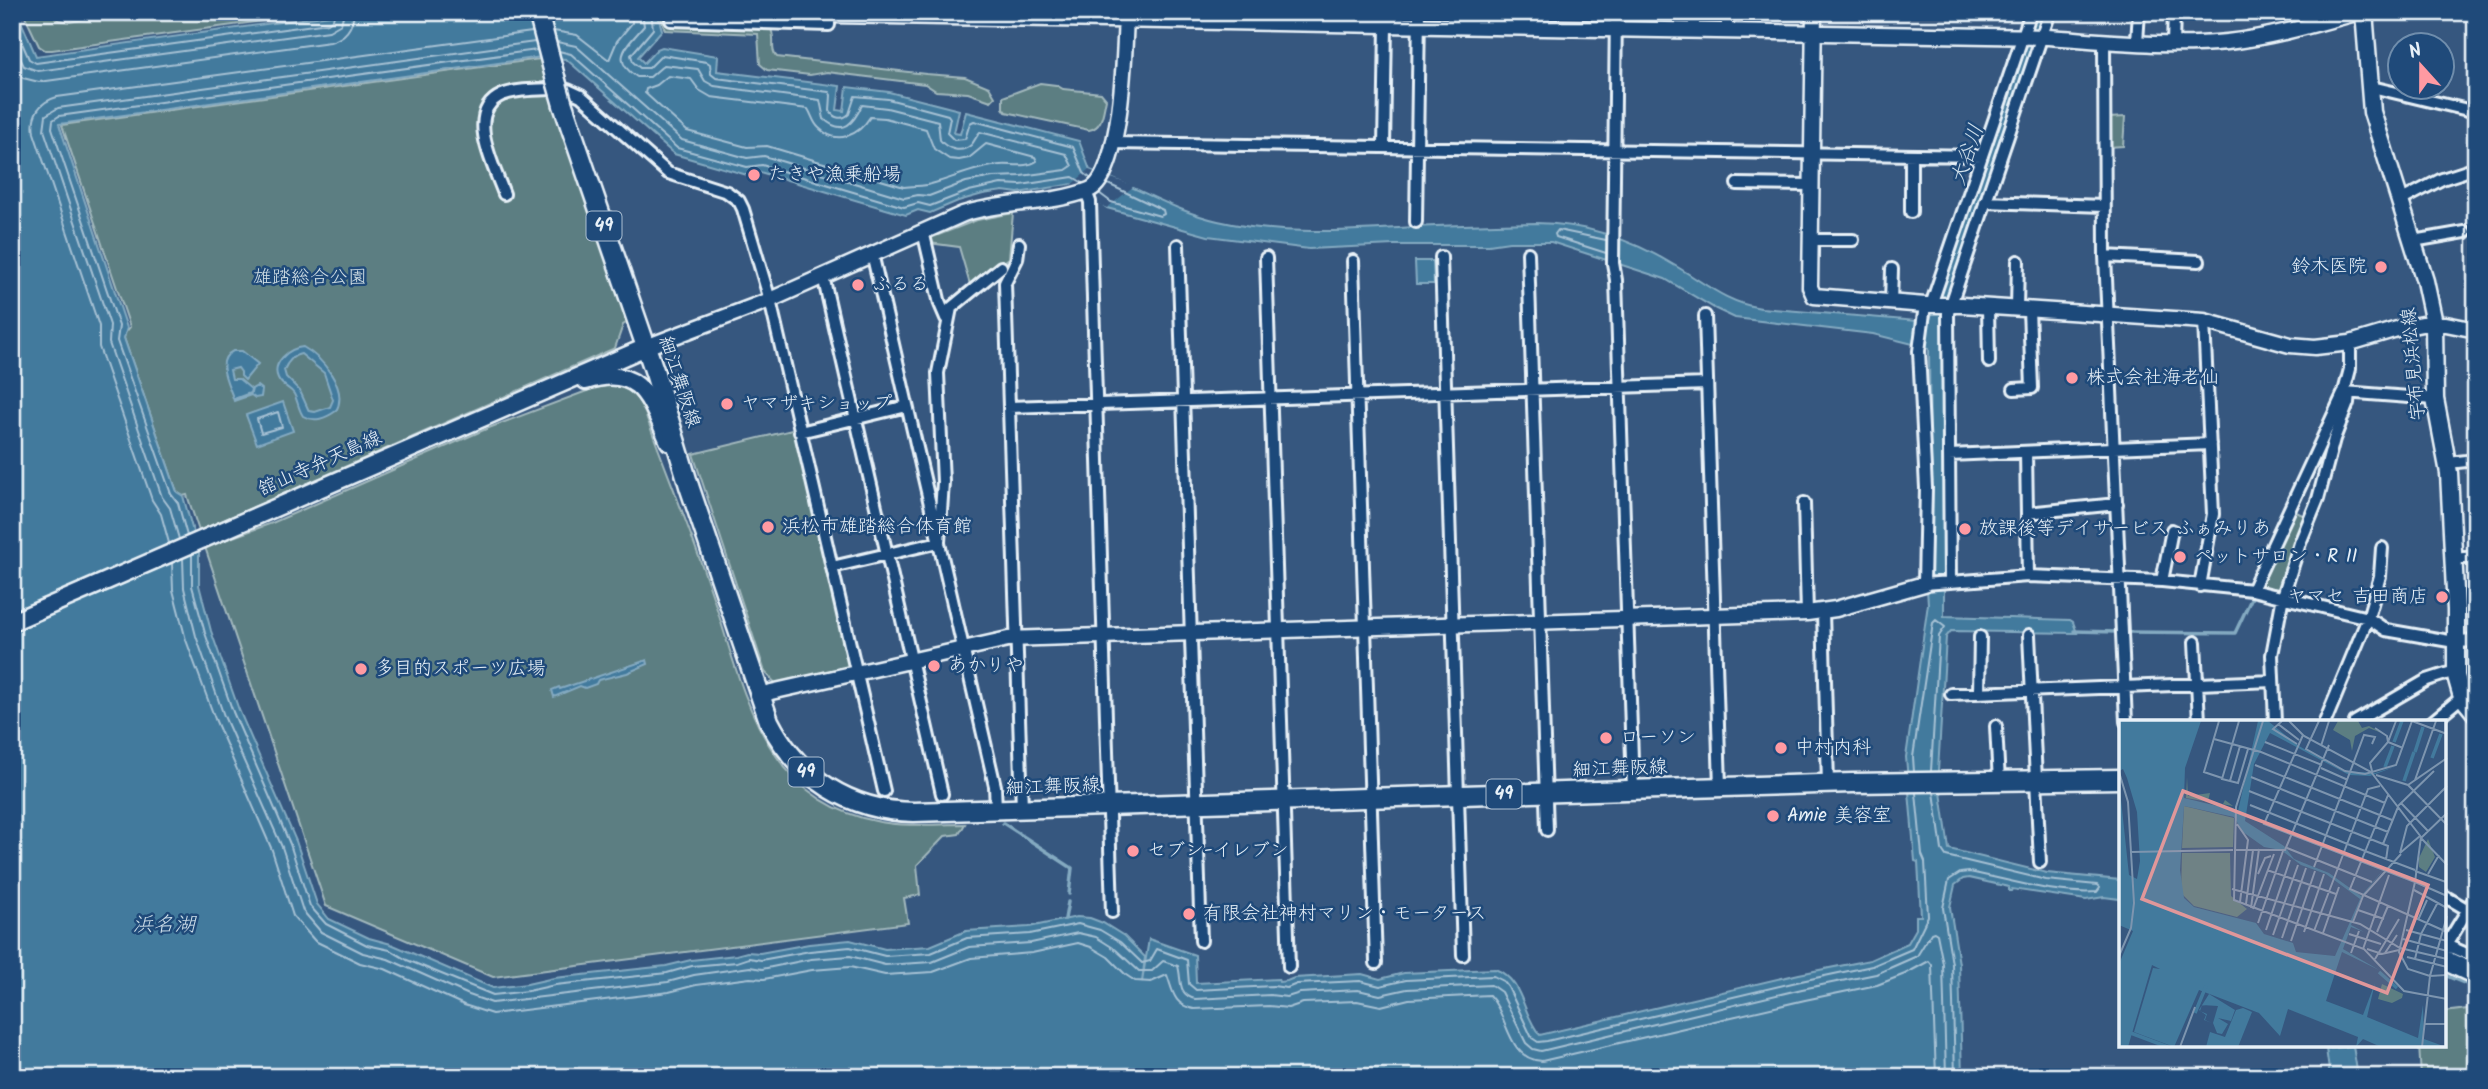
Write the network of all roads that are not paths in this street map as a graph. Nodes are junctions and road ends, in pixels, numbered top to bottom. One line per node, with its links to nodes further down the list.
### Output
1 (538, 12): 24 (main road, 細江舞阪線 / 49)
2 (1616, 12): 16 (street)
3 (1694, 12): 17 (street)
4 (1727, 12): 18 (street)
5 (1814, 12): 19 (street)
6 (2031, 12): 20 (street)
7 (2050, 12): 20 (street)
8 (2139, 12): 22 (street)
9 (2174, 12): 23 (street)
10 (2362, 12): 23 (street); 25 (main road, 宇布見浜松線)
11 (832, 14): 12 (street); 14 (street)
12 (1126, 16): 15 (street); 28 (street)
13 (1419, 19): 15 (street); 16 (street); 30 (street)
14 (671, 20)
15 (1386, 25): 29 (street)
16 (1616, 29): 17 (street); 31 (street)
17 (1694, 31): 18 (street)
18 (1727, 31): 19 (street)
19 (1814, 33): 20 (street); 32 (street)
20 (2032, 37): 21 (street); 34 (street); 41 (street)
21 (2104, 40): 22 (street); 42 (street)
22 (2137, 42): 23 (street)
23 (2173, 44)
24 (552, 77): 26 (main road, 細江舞阪線 / 49, bridge); 38 (street)
25 (2369, 89): 27 (street); 40 (main road, 宇布見浜松線)
26 (566, 98): 63 (street); 75 (main road, 細江舞阪線 / 49)
27 (2476, 112)
28 (1112, 143): 29 (street); 39 (street)
29 (1384, 147): 30 (street)
30 (1417, 148): 31 (street); 44 (street)
31 (1614, 150): 32 (street); 78 (street)
32 (1812, 154): 33 (street); 37 (street)
33 (1911, 155): 34 (street); 43 (street)
34 (1982, 156): 66 (street)
35 (2476, 168): 40 (street)
36 (1737, 184): 37 (street)
37 (1812, 185): 47 (street)
38 (504, 194)
39 (1083, 196): 45 (street); 87 (street)
40 (2400, 201): 49 (main road, 宇布見浜松線)
41 (1985, 202): 42 (street); 66 (street)
42 (2104, 206): 54 (street)
43 (1911, 212)
44 (1416, 222)
45 (923, 231): 52 (street); 70 (street)
46 (2465, 232): 49 (street)
47 (1811, 240): 48 (street); 64 (street)
48 (1853, 240)
49 (2413, 241): 72 (main road, 宇布見浜松線)
50 (1019, 244): 90 (street)
51 (1178, 245): 86 (street)
52 (872, 253): 62 (street); 89 (street)
53 (1528, 253): 80 (street)
54 (2105, 256): 59 (street); 68 (street)
55 (1441, 257): 81 (street)
56 (1266, 258): 84 (street)
57 (1353, 261): 83 (street)
58 (2018, 261): 67 (street)
59 (2199, 261)
60 (1001, 267): 70 (street)
61 (1892, 269): 64 (street)
62 (823, 276): 63 (street); 91 (street)
63 (770, 300): 75 (street); 92 (street)
64 (1891, 303): 66 (street)
65 (1988, 306): 66 (street); 67 (street); 76 (street)
66 (1935, 307): 96 (street); 114 (street)
67 (2023, 309): 68 (street); 79 (street)
68 (2108, 314): 71 (street); 94 (street)
69 (1705, 316): 77 (street)
70 (949, 318): 104 (street)
71 (2204, 321): 74 (street); 93 (street)
72 (2434, 323): 73 (street); 74 (street); 85 (main road, 宇布見浜松線)
73 (2476, 330)
74 (2350, 343): 82 (street)
75 (646, 347): 88 (main road, 舘山寺弁天島線); 99 (main road, 細江舞阪線 / 49)
76 (1989, 362)
77 (1707, 384): 78 (street); 120 (street)
78 (1620, 387): 80 (street); 122 (street)
79 (2014, 388)
80 (1532, 390): 81 (street); 123 (street)
81 (1445, 392): 83 (street); 125 (street)
82 (2346, 393): 85 (street); 116 (street); 117 (street)
83 (1358, 395): 84 (street); 126 (street)
84 (1270, 398): 86 (street); 127 (street)
85 (2435, 399): 98 (main road, 宇布見浜松線)
86 (1183, 401): 87 (street); 128 (street)
87 (1096, 404): 90 (street); 130 (street)
88 (506, 406): 99 (main road); 124 (main road, 舘山寺弁天島線)
89 (907, 406): 91 (street); 104 (street)
90 (1009, 407): 132 (street)
91 (855, 419): 92 (street); 106 (street)
92 (800, 432): 109 (street)
93 (2210, 444): 94 (street); 115 (street)
94 (2114, 448): 95 (street); 101 (street)
95 (2026, 452): 96 (street); 102 (street)
96 (1949, 455): 111 (street)
97 (2476, 460): 98 (street)
98 (2448, 463): 108 (main road, 宇布見浜松線)
99 (689, 486): 146 (main road, 細江舞阪線 / 49)
100 (1804, 503): 119 (street)
101 (2117, 504): 102 (street); 112 (street)
102 (2027, 513): 110 (street)
103 (2172, 530): 113 (street)
104 (939, 542): 106 (street); 136 (street)
105 (2382, 548): 121 (street)
106 (886, 554): 109 (street); 137 (street)
107 (2476, 557): 108 (street)
108 (2453, 559): 135 (main road, 宇布見浜松線)
109 (832, 567): 139 (street)
110 (2028, 576): 111 (street); 112 (street)
111 (1947, 581): 114 (street)
112 (2120, 581): 113 (street); 142 (street)
113 (2162, 581): 115 (street)
114 (1926, 583): 118 (street)
115 (2200, 586): 116 (street)
116 (2252, 590): 117 (street)
117 (2283, 596): 121 (street); 140 (street)
118 (1823, 612): 119 (street); 159 (street)
119 (1807, 613): 120 (street)
120 (1715, 616): 122 (street); 160 (street)
121 (2368, 618): 135 (street); 152 (street)
122 (1627, 619): 123 (street); 161 (street)
123 (1540, 621): 125 (street); 163 (street)
124 (12, 622)
125 (1453, 624): 126 (street); 165 (street)
126 (1365, 627): 127 (street); 166 (street)
127 (1278, 630): 128 (street); 167 (street)
128 (1191, 633): 130 (street); 168 (street)
129 (2029, 635): 143 (street)
130 (1103, 636): 132 (street); 169 (street)
131 (1980, 637): 144 (street)
132 (1016, 639): 136 (street); 171 (street)
133 (2476, 641): 135 (street)
134 (2195, 642): 141 (street)
135 (2455, 642): 138 (main road, 宇布見浜松線)
136 (963, 648): 137 (street); 170 (street)
137 (910, 660): 139 (street); 164 (street)
138 (2455, 671): 147 (main road, 宇布見浜松線); 153 (street)
139 (857, 672): 146 (street); 162 (street)
140 (2273, 681): 141 (street); 151 (street)
141 (2197, 684): 142 (street); 150 (street)
142 (2124, 687): 143 (street); 149 (street)
143 (2031, 691): 144 (street); 157 (street)
144 (1979, 693): 145 (street)
145 (1951, 694)
146 (760, 697): 170 (main road, 細江舞阪線 / 49)
147 (2462, 697): 148 (main road, 宇布見浜松線); 154 (street)
148 (2476, 715)
149 (2126, 720)
150 (2199, 720)
151 (2275, 720)
152 (2326, 720)
153 (2358, 720)
154 (2434, 720)
155 (1996, 726): 158 (street)
156 (2119, 779): 157 (main road, 細江舞阪線 / 49)
157 (2036, 781): 158 (main road, 細江舞阪線 / 49); 173 (street)
158 (1999, 782): 159 (main road, 細江舞阪線 / 49)
159 (1828, 783): 160 (main road, 細江舞阪線 / 49)
160 (1720, 787): 161 (main road, 細江舞阪線 / 49)
161 (1633, 789): 163 (main road, 細江舞阪線 / 49)
162 (884, 791)
163 (1546, 792): 165 (main road, 細江舞阪線 / 49); 172 (street)
164 (942, 794)
165 (1458, 795): 166 (main road, 細江舞阪線 / 49); 182 (street)
166 (1371, 798): 167 (main road, 細江舞阪線 / 49); 184 (street)
167 (1283, 801): 168 (main road, 細江舞阪線 / 49); 185 (street)
168 (1196, 803): 169 (main road, 細江舞阪線 / 49); 178 (street)
169 (1108, 806): 171 (main road, 細江舞阪線 / 49); 177 (street)
170 (996, 809): 171 (main road, 細江舞阪線 / 49)
171 (1022, 809)
172 (1547, 830)
173 (2040, 862)
174 (2476, 896): 176 (street)
175 (2446, 897): 176 (street)
176 (2468, 910): 179 (street)
177 (1112, 912)
178 (1201, 941)
179 (2446, 945)
180 (2446, 947): 181 (street)
181 (2474, 953)
182 (1463, 955)
183 (2446, 961): 186 (main road)
184 (1376, 963)
185 (1289, 967)
186 (2476, 975)

